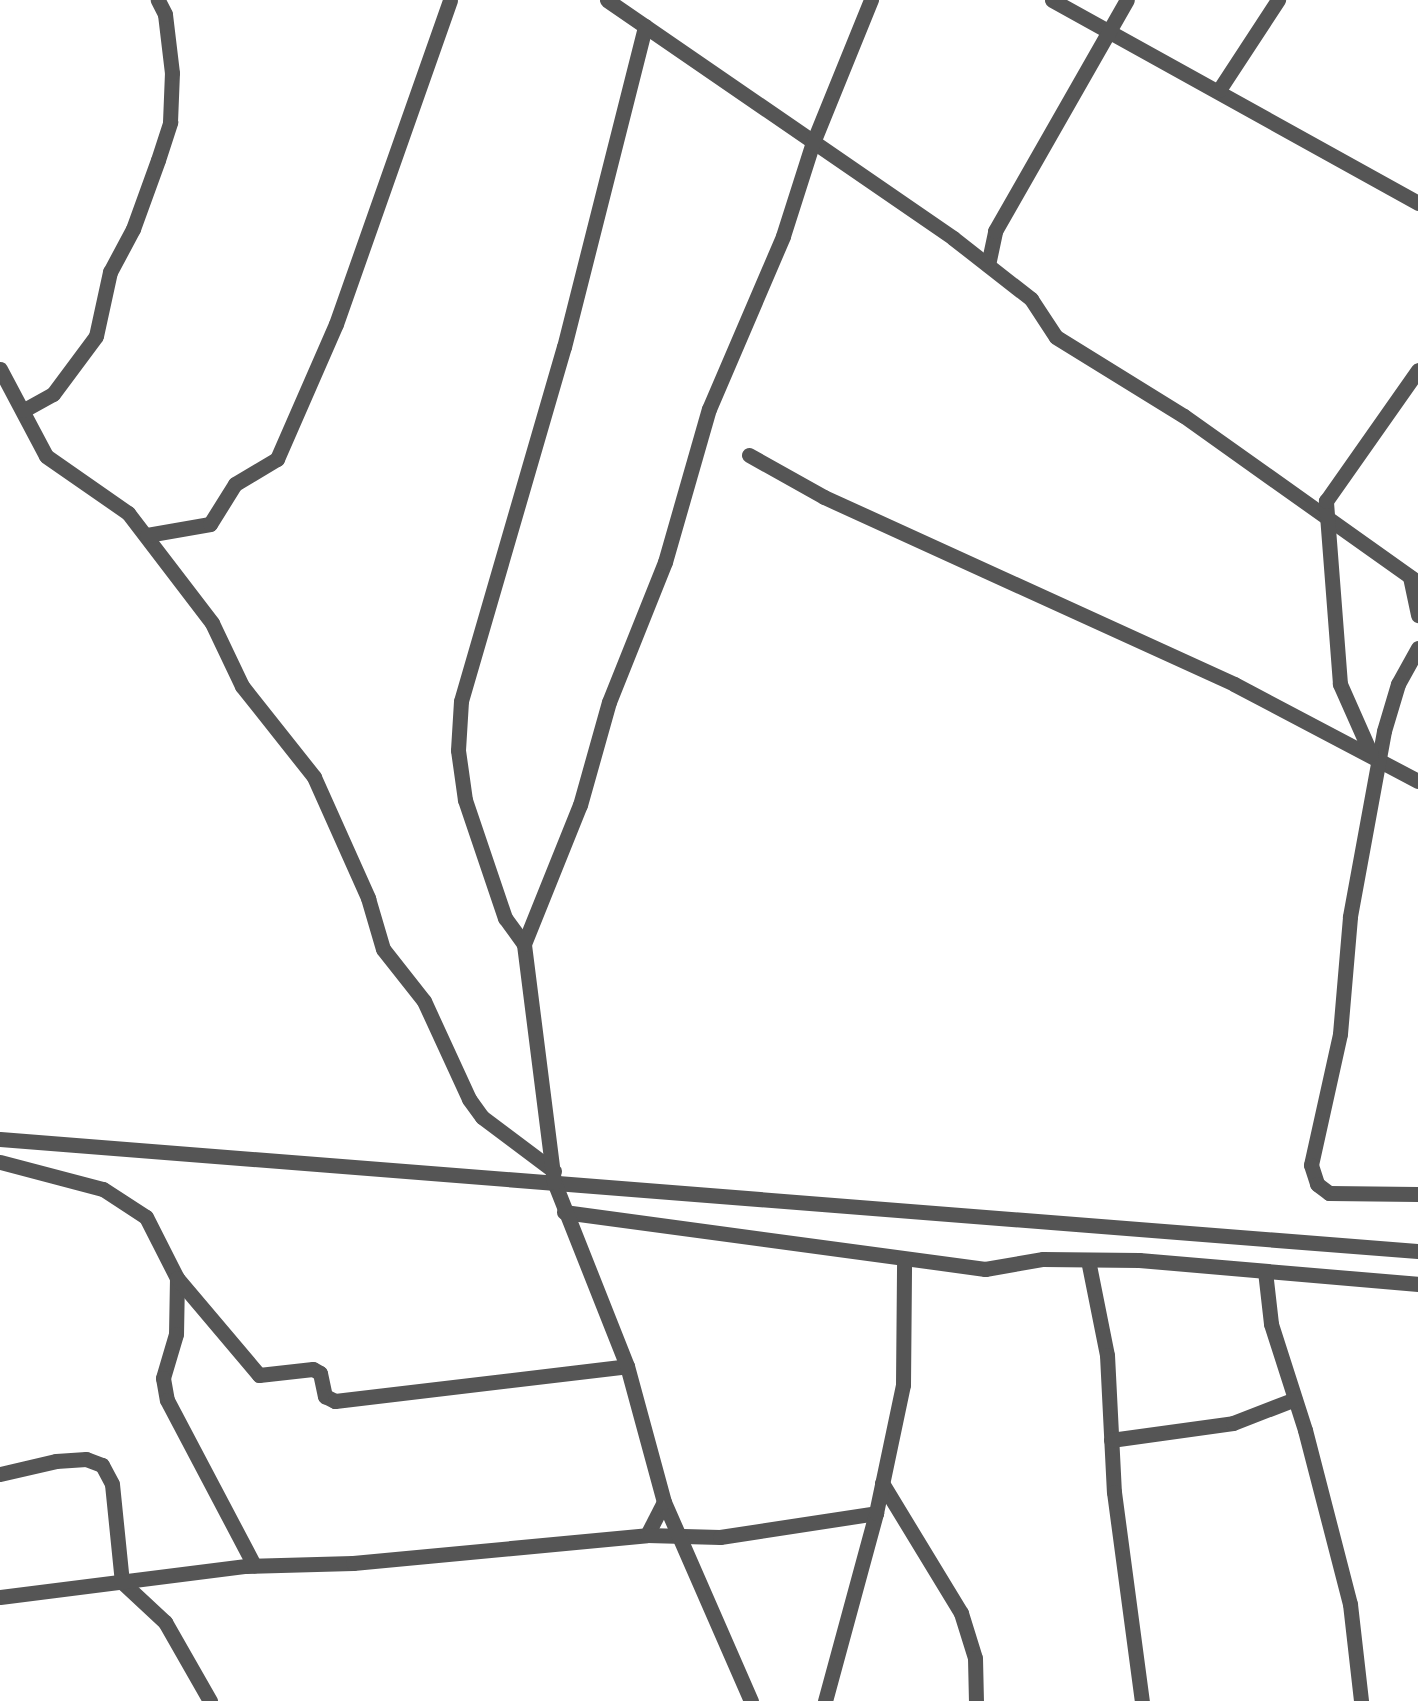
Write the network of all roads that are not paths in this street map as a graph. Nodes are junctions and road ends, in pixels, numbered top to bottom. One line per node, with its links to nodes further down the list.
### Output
1 (158, 0): 16 (street)
2 (450, 0): 19 (street)
3 (607, 0): 8 (street)
4 (871, 0): 11 (street)
5 (1052, 0): 9 (street)
6 (1127, 0): 9 (street)
7 (1278, 0): 10 (street)
8 (645, 26): 11 (street); 25 (street)
9 (1106, 31): 10 (street); 13 (street)
10 (1219, 90): 12 (street)
11 (812, 145): 13 (street); 25 (street)
12 (1418, 203)
13 (988, 265): 18 (street)
14 (0, 369): 16 (street)
15 (1418, 370): 18 (street)
16 (24, 410): 19 (street)
17 (749, 455): 23 (street)
18 (1325, 520): 20 (street); 23 (street)
19 (147, 535): 28 (street)
20 (1414, 579): 21 (street)
21 (1418, 615)
22 (1418, 648): 23 (street)
23 (1375, 757): 24 (street); 29 (street)
24 (1418, 781)
25 (524, 944): 28 (street)
26 (0, 1139): 28 (street)
27 (0, 1162): 35 (street)
28 (554, 1177): 30 (street); 31 (street)
29 (1418, 1194)
30 (564, 1212): 32 (street); 37 (street)
31 (1418, 1251)
32 (904, 1258): 33 (street); 41 (street)
33 (1088, 1260): 34 (street); 39 (street)
34 (1266, 1270): 36 (street); 38 (street)
35 (177, 1278): 37 (street); 46 (street)
36 (1418, 1284)
37 (627, 1366): 42 (street)
38 (1296, 1399): 39 (street); 54 (street)
39 (1111, 1440): 53 (street)
40 (0, 1474): 47 (street)
41 (882, 1483): 43 (street); 52 (street)
42 (664, 1502): 44 (street); 45 (street)
43 (876, 1513): 44 (street); 51 (street)
44 (679, 1534): 45 (street); 50 (street)
45 (647, 1535): 46 (street)
46 (254, 1565): 47 (street)
47 (122, 1582): 48 (street); 49 (street)
48 (0, 1597)
49 (210, 1701)
50 (751, 1701)
51 (825, 1701)
52 (976, 1701)
53 (1142, 1701)
54 (1361, 1701)

